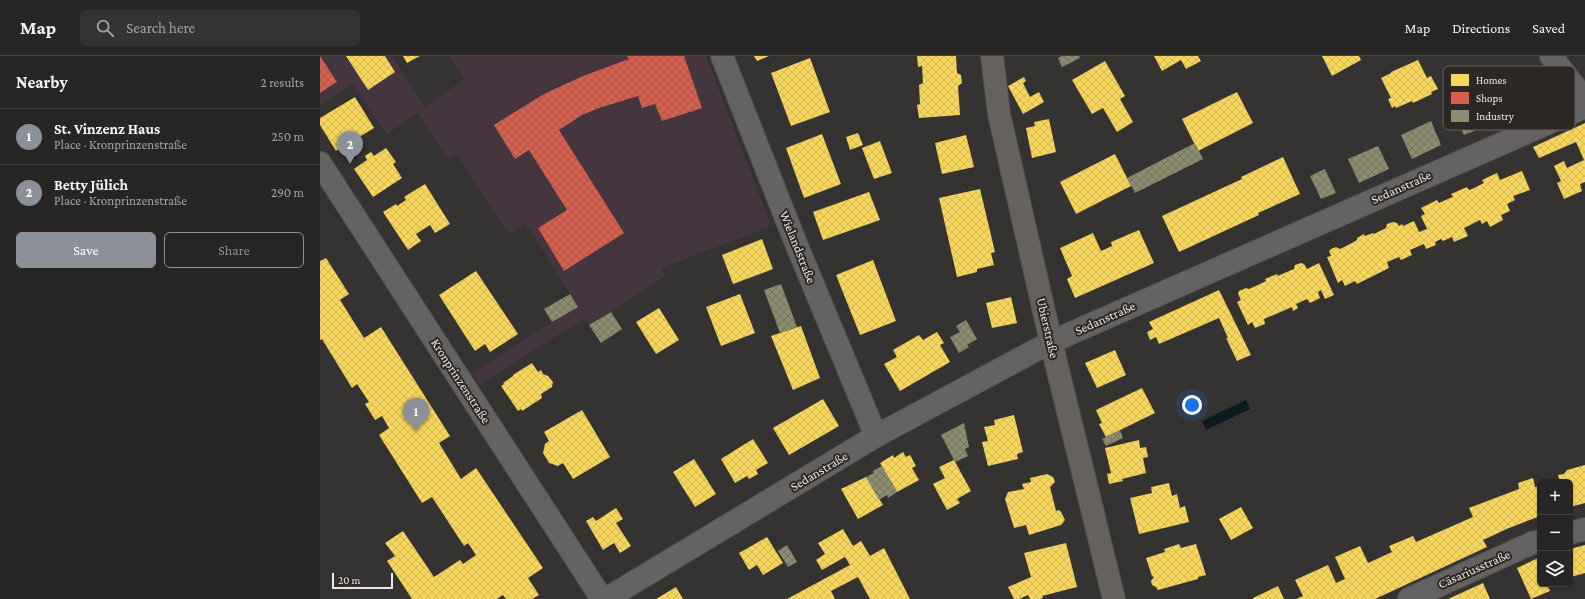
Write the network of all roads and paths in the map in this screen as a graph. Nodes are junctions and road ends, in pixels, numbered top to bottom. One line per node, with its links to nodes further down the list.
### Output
1 (722, 56): 12 (street, Wielandstraße)
2 (992, 56): 11 (main road, Ubierstraße)
3 (1551, 56): 4 (street)
4 (1559, 66)
5 (1575, 87): 6 (street)
6 (1585, 100)
7 (1585, 107): 8 (street, Sedanstraße)
8 (1575, 111)
9 (1533, 130): 11 (street, Sedanstraße)
10 (320, 163): 16 (street, Kronprinzenstraße)
11 (1051, 342): 12 (street, Sedanstraße); 18 (main road, Ubierstraße)
12 (876, 436): 17 (street, Sedanstraße)
13 (1585, 529): 14 (street)
14 (1573, 532)
15 (1537, 542): 19 (street, Cäsariusstraße)
16 (602, 599)
17 (606, 599)
18 (1114, 599)
19 (1410, 599)

